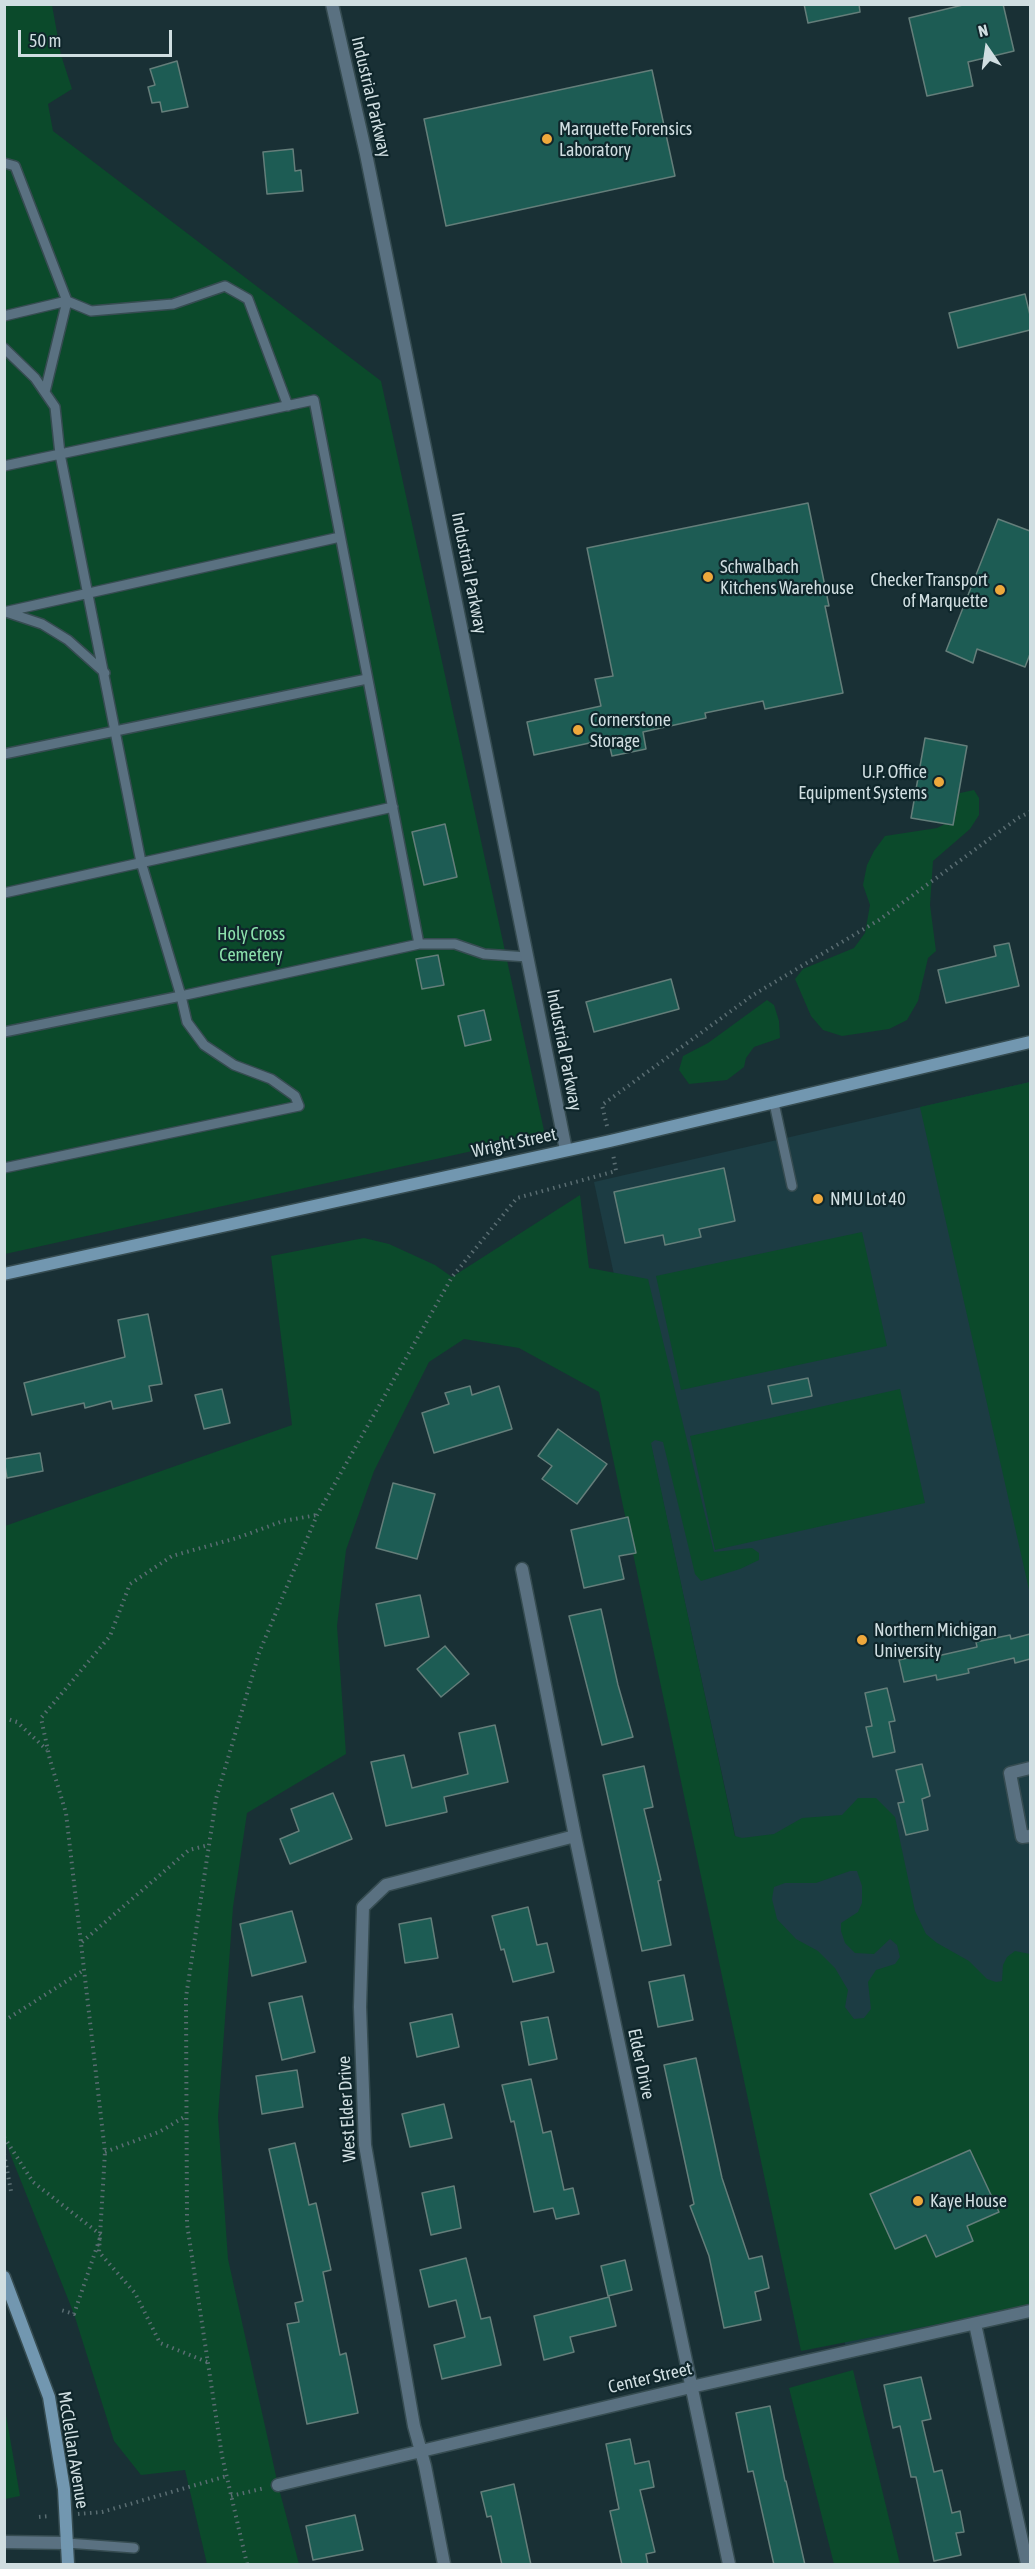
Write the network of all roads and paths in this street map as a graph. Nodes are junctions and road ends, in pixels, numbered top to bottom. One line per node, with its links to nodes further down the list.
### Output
1 (332, 4): 22 (street, Industrial Parkway)
2 (4, 163): 3 (lane)
3 (67, 301): 4 (lane); 6 (lane); 7 (lane)
4 (4, 316)
5 (4, 348): 6 (lane)
6 (45, 392): 8 (lane)
7 (288, 406): 8 (lane); 10 (lane)
8 (60, 454): 9 (lane); 11 (lane)
9 (4, 466)
10 (340, 537): 11 (lane); 14 (lane)
11 (89, 593): 12 (lane); 13 (lane)
12 (5, 612): 13 (lane)
13 (105, 673): 15 (lane)
14 (367, 679): 15 (lane); 17 (lane)
15 (115, 729): 16 (lane); 19 (lane)
16 (4, 754)
17 (393, 807): 19 (lane); 21 (lane)
18 (1030, 812): 27 (path)
19 (141, 862): 20 (lane); 23 (lane)
20 (4, 892)
21 (419, 944): 22 (lane); 23 (lane)
22 (528, 957): 28 (street, Industrial Parkway)
23 (182, 996): 24 (lane); 29 (lane)
24 (4, 1032)
25 (1030, 1042): 26 (main road, Wright Street)
26 (774, 1103): 27 (main road, Wright Street); 30 (lane)
27 (610, 1141): 28 (main road, Wright Street); 32 (path)
28 (566, 1150): 31 (main road, Wright Street)
29 (4, 1168)
30 (792, 1186)
31 (4, 1274)
32 (317, 1515): 35 (path); 39 (path)
33 (522, 1569): 37 (street, Elder Drive)
34 (4, 1718): 35 (path)
35 (48, 1750): 40 (path)
36 (1030, 1768): 38 (street)
37 (574, 1836): 54 (street, Elder Drive); 55 (street, West Elder Drive)
38 (1030, 1836)
39 (209, 1845): 40 (path); 43 (path)
40 (81, 1943): 41 (path)
41 (84, 1970): 42 (path); 45 (path)
42 (4, 2020)
43 (186, 2116): 45 (path); 53 (path)
44 (4, 2138): 48 (path)
45 (105, 2152): 48 (path)
46 (4, 2154): 47 (path)
47 (11, 2191)
48 (100, 2235): 50 (path); 53 (path)
49 (4, 2277): 61 (main road, McClellan Avenue)
50 (61, 2310)
51 (1030, 2311): 52 (street, Center Street)
52 (975, 2324): 54 (street, Center Street); 67 (street)
53 (208, 2363): 56 (path)
54 (691, 2387): 55 (street, Center Street); 66 (street, Elder Drive)
55 (421, 2451): 57 (street, Center Street); 65 (street, West Elder Drive)
56 (227, 2476): 58 (path); 59 (path)
57 (278, 2485): 58 (path)
58 (231, 2496): 64 (path)
59 (102, 2512)
60 (10, 2541): 61 (street)
61 (67, 2543): 62 (lane); 63 (main road, McClellan Avenue)
62 (134, 2548)
63 (68, 2565)
64 (247, 2565)
65 (444, 2565)
66 (729, 2565)
67 (1027, 2565)

